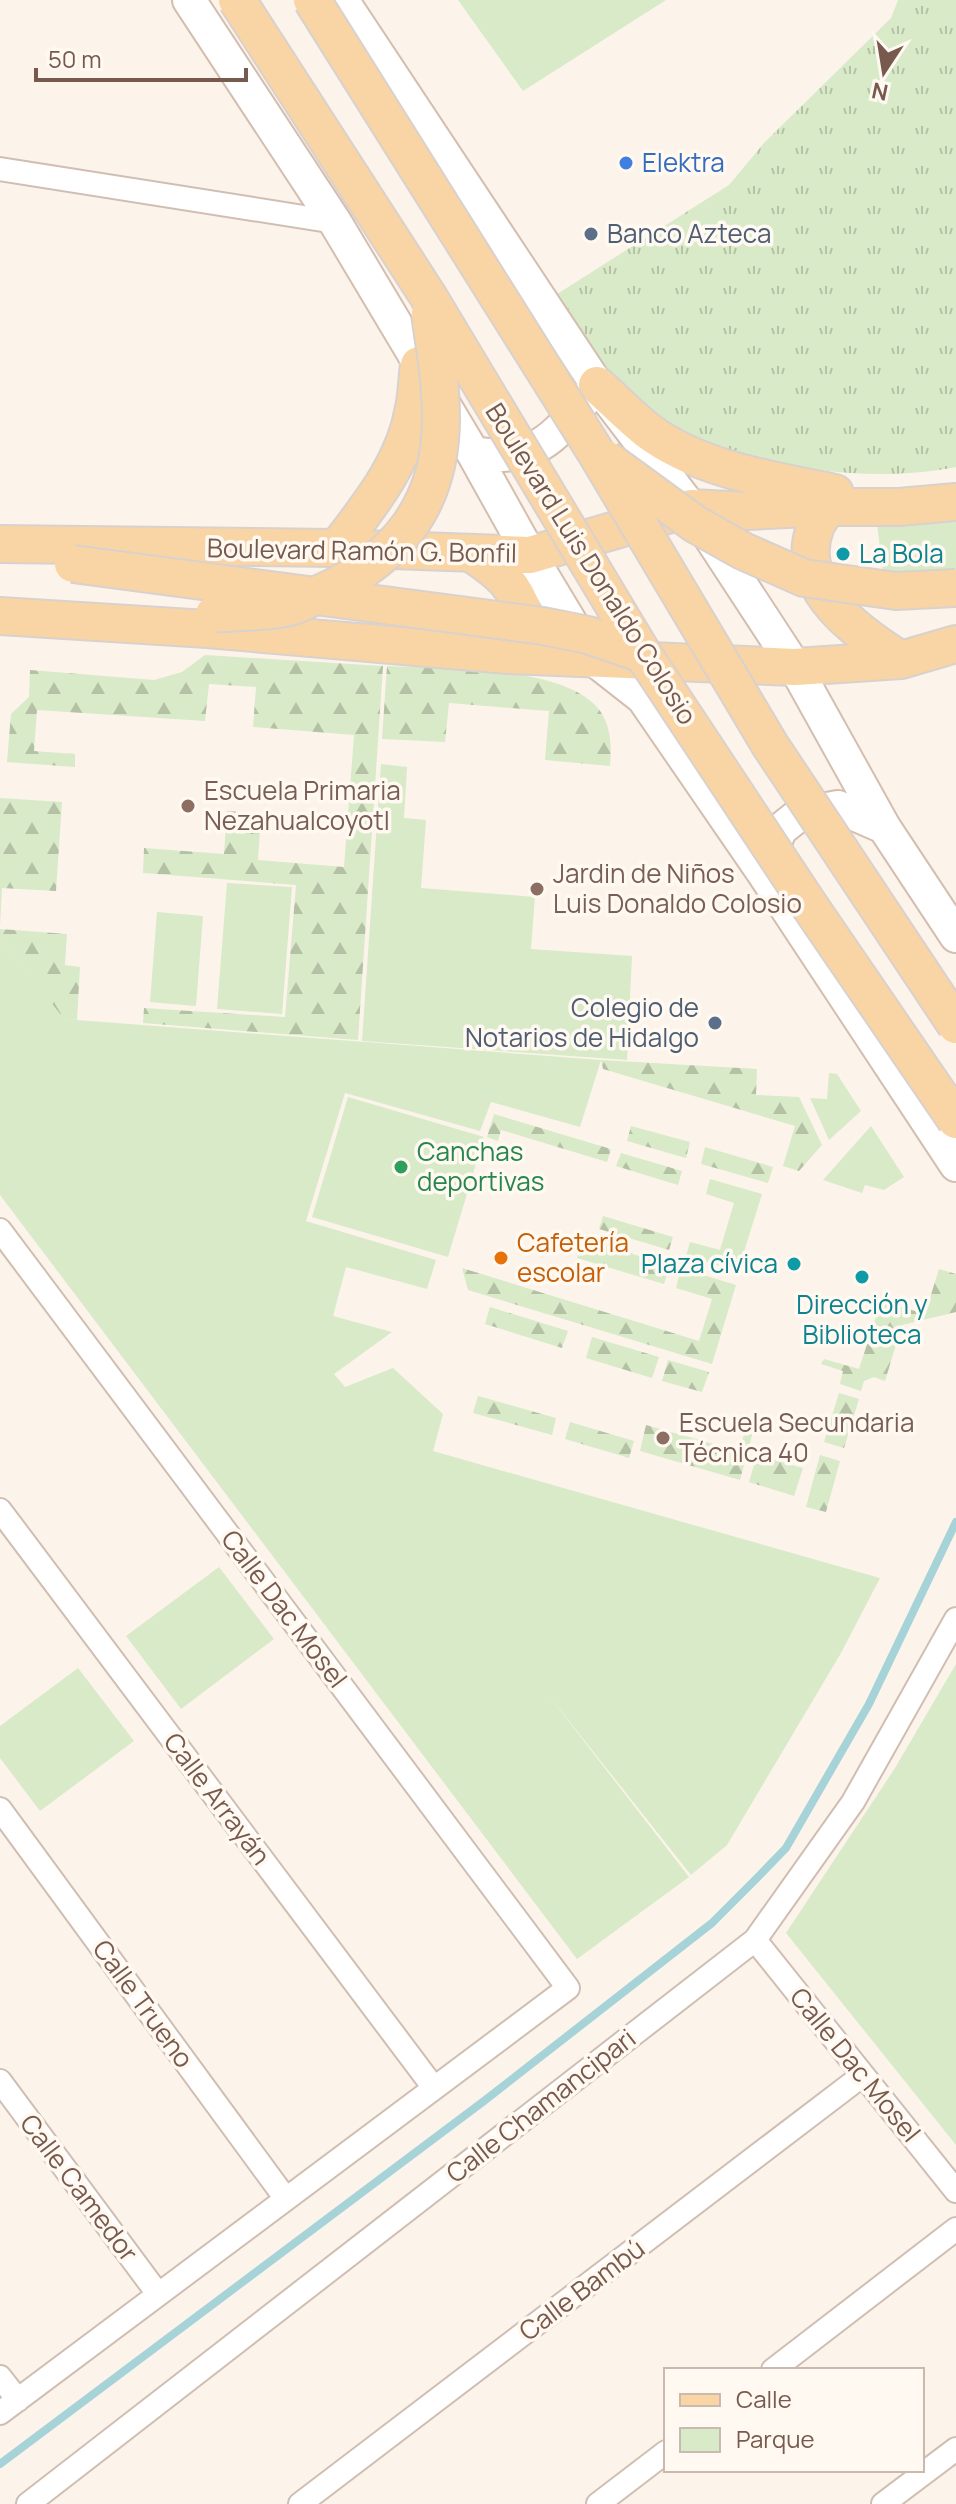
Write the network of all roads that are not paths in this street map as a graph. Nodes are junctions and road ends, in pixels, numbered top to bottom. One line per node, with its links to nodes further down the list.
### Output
1 (189, 0): 6 (street)
2 (237, 0): 7 (main road, Boulevard Luis Donaldo Colosio, bridge)
3 (312, 0): 10 (main road, bridge)
4 (342, 0): 9 (street)
5 (0, 169): 6 (street)
6 (335, 222): 8 (street)
7 (428, 296): 21 (main road, bridge); 24 (main road, Boulevard Luis Donaldo Colosio, bridge)
8 (419, 365): 11 (street); 16 (main road)
9 (597, 385): 11 (street); 12 (main road); 14 (street)
10 (595, 451): 20 (main road, bridge); 32 (main road, bridge)
11 (473, 453): 19 (street)
12 (956, 501): 13 (main road, Boulevard Ramón G. Bonfil)
13 (828, 507): 14 (main road, Boulevard Ramón G. Bonfil); 27 (main road)
14 (691, 508): 19 (main road, Boulevard Ramón G. Bonfil); 28 (street)
15 (0, 544): 16 (main road, Boulevard Ramón G. Bonfil)
16 (337, 548): 18 (main road, Boulevard Ramón G. Bonfil)
17 (0, 553): 24 (main road, bridge)
18 (474, 555): 19 (main road, Boulevard Ramón G. Bonfil); 25 (main road)
19 (530, 555): 26 (street)
20 (956, 588)
21 (0, 596)
22 (0, 616): 25 (main road)
23 (956, 644): 27 (main road)
24 (643, 654): 33 (main road, Boulevard Luis Donaldo Colosio, bridge)
25 (508, 655): 26 (main road)
26 (592, 658): 28 (main road); 30 (street)
27 (901, 660): 28 (main road)
28 (795, 667): 29 (street)
29 (884, 827): 30 (street); 31 (street)
30 (764, 874): 34 (street)
31 (956, 936)
32 (956, 1025)
33 (956, 1120)
34 (956, 1165)
35 (1, 1234): 42 (street, Calle Dac Mosel)
36 (0, 1510): 42 (street, Calle Arrayán)
37 (956, 1619): 39 (street, Calle Chamancipari)
38 (0, 1809): 44 (street, Calle Trueno)
39 (755, 1940): 40 (street, Calle Dac Mosel); 52 (street, Calle Chamancipari)
40 (863, 2075): 43 (street, Calle Dac Mosel); 53 (street, Calle Bambú)
41 (0, 2081): 46 (street, Calle Camedor)
42 (434, 2088): 44 (street)
43 (956, 2191)
44 (286, 2199): 46 (street)
45 (956, 2229): 47 (street)
46 (158, 2294): 49 (street)
47 (776, 2368)
48 (0, 2377): 49 (street)
49 (9, 2407)
50 (956, 2449): 55 (street)
51 (664, 2454): 54 (street)
52 (28, 2504)
53 (300, 2504)
54 (598, 2504)
55 (883, 2504)

